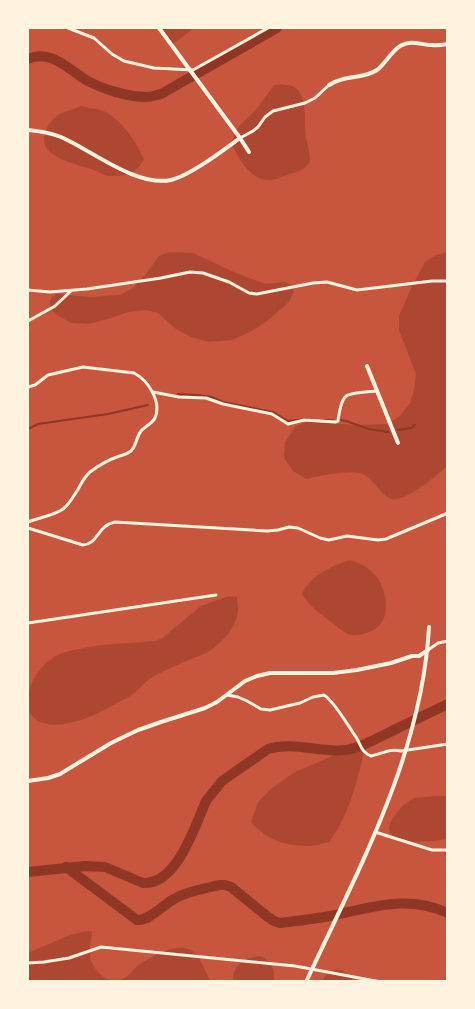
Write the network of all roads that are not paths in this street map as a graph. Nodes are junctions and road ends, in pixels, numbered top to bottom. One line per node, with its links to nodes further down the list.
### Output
1 (68, 28): 2 (street)
2 (268, 28)
3 (161, 29): 7 (street)
4 (448, 44): 5 (street)
5 (329, 85): 7 (street)
6 (28, 130): 7 (street)
7 (240, 138): 8 (street)
8 (249, 152)
9 (448, 281): 11 (street)
10 (28, 290): 11 (street)
11 (71, 290): 12 (street)
12 (28, 321)
13 (367, 366): 16 (street)
14 (28, 387): 15 (street)
15 (153, 392): 16 (street); 19 (street)
16 (377, 392): 17 (street)
17 (398, 443)
18 (448, 513): 20 (street)
19 (28, 522)
20 (28, 528)
21 (216, 595): 22 (street)
22 (28, 623)
23 (429, 627): 25 (street)
24 (448, 641): 25 (street)
25 (428, 650): 26 (street); 29 (street)
26 (227, 695): 27 (street); 28 (street)
27 (448, 744)
28 (28, 781)
29 (376, 832): 30 (street); 32 (street)
30 (448, 850)
31 (28, 963): 33 (street)
32 (306, 982)
33 (381, 982)

